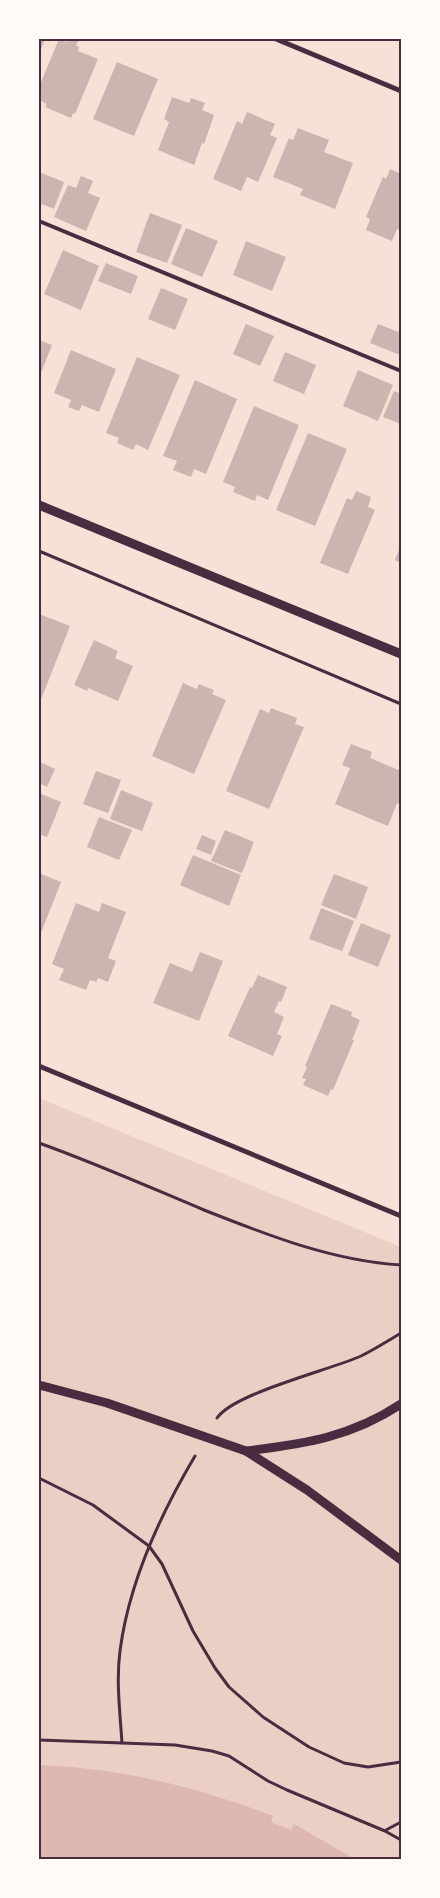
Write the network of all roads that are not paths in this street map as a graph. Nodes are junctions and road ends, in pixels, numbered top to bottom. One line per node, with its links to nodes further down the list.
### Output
1 (276, 39): 2 (street)
2 (401, 91)
3 (39, 221): 4 (lane)
4 (401, 370)
5 (39, 505): 6 (street)
6 (401, 654)
7 (39, 1066): 8 (street)
8 (401, 1216)
9 (39, 1385): 11 (street)
10 (401, 1404): 11 (street)
11 (246, 1451): 12 (street)
12 (401, 1560)

